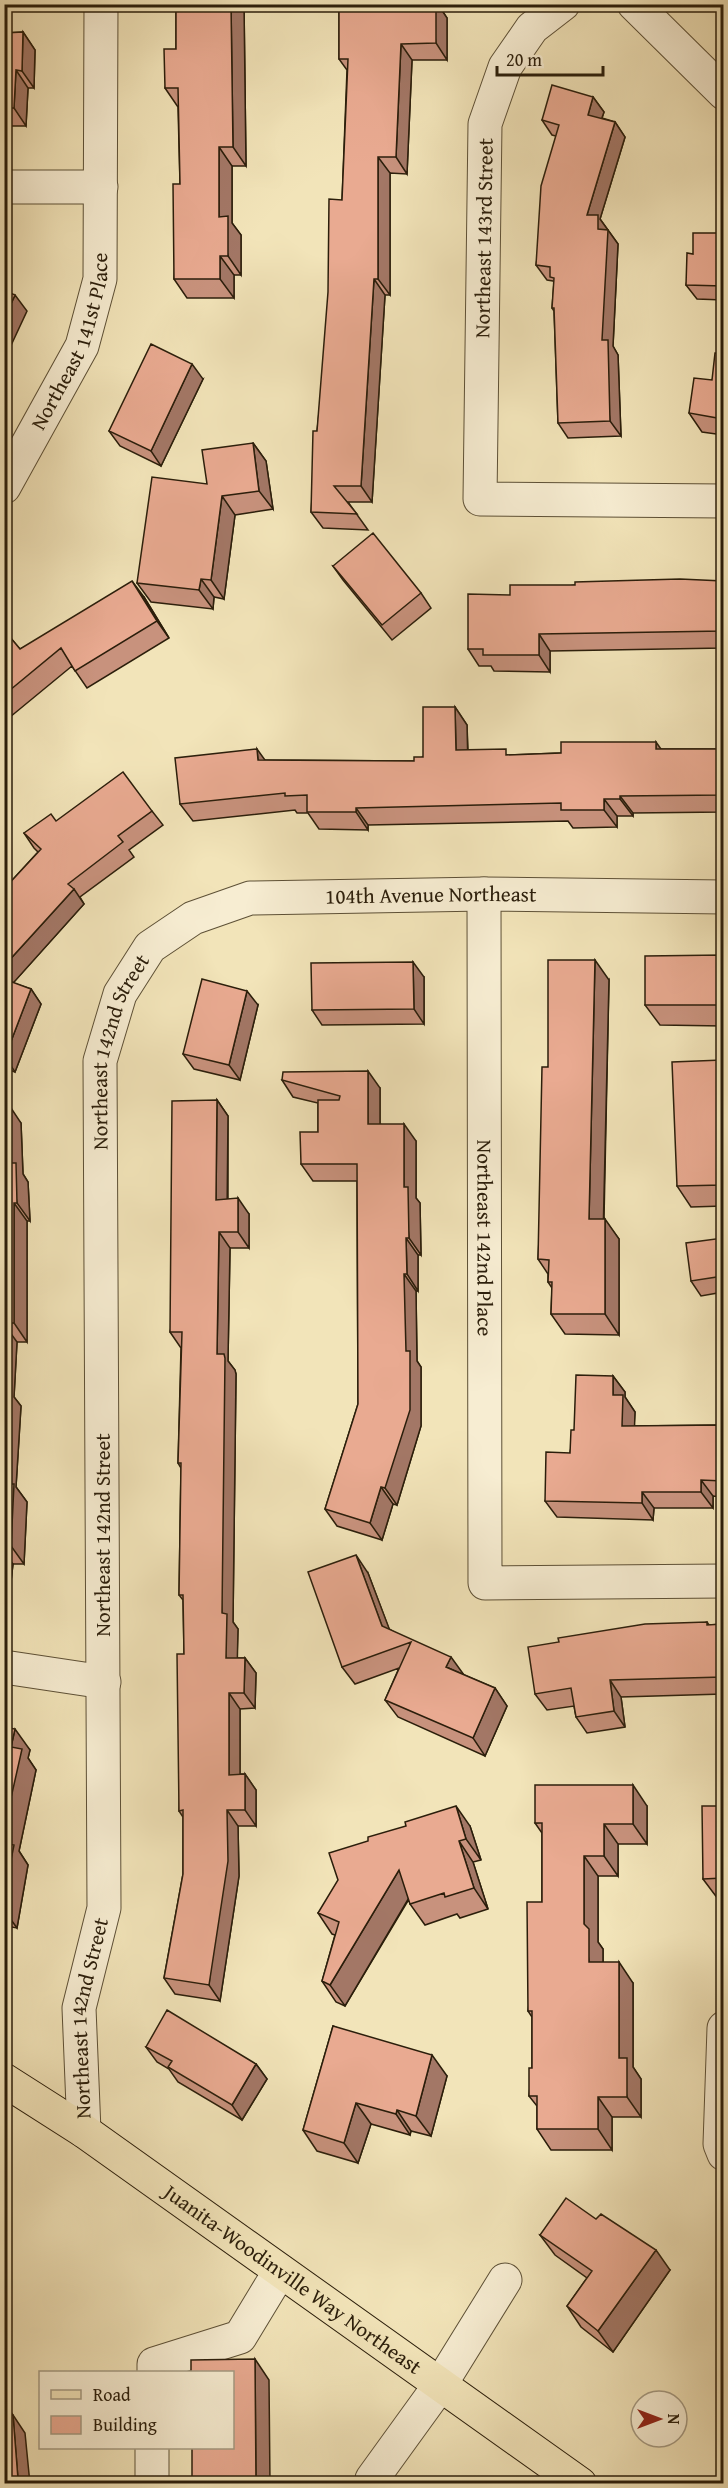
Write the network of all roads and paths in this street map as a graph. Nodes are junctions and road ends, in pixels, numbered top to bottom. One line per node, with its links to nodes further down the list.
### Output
1 (101, 4): 6 (street)
2 (563, 4): 8 (street, Northeast 143rd Street)
3 (634, 4): 4 (street)
4 (723, 93)
5 (4, 187): 6 (street)
6 (101, 187): 7 (street, Northeast 141st Place)
7 (4, 486)
8 (723, 501)
9 (484, 894): 10 (street, 104th Avenue Northeast); 11 (street, 104th Avenue Northeast); 12 (street, Northeast 142nd Place)
10 (723, 897)
11 (150, 947): 14 (street, Northeast 142nd Street)
12 (723, 1581)
13 (4, 1666): 14 (street)
14 (104, 1682): 17 (street, Northeast 142nd Street)
15 (723, 2028): 18 (street)
16 (4, 2080): 17 (main road, Juanita-Woodinville Way Northeast)
17 (84, 2131): 19 (main road, Juanita-Woodinville Way Northeast)
18 (723, 2154)
19 (280, 2271): 21 (street); 22 (main road, Juanita-Woodinville Way Northeast)
20 (506, 2280): 22 (street)
21 (154, 2371)
22 (440, 2385): 25 (street); 26 (main road, Juanita-Woodinville Way Northeast)
23 (152, 2449): 24 (street)
24 (152, 2484)
25 (372, 2484)
26 (580, 2484)

